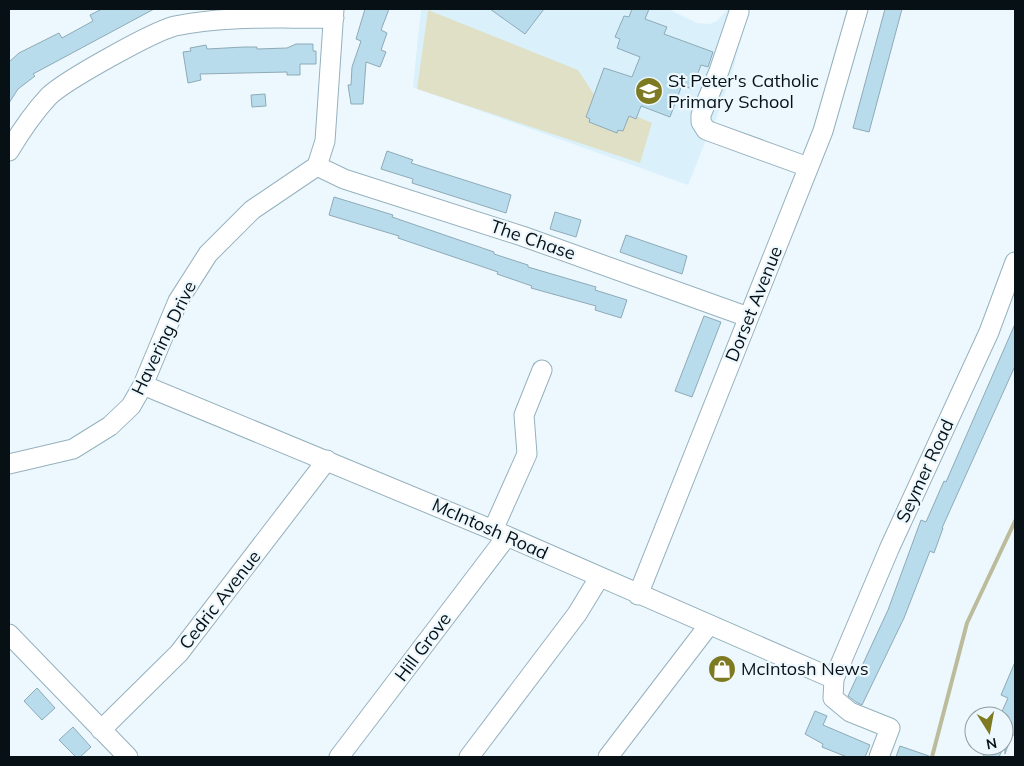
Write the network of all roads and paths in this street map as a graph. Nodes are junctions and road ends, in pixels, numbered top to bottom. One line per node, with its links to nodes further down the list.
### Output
1 (858, 9): 6 (street, Dorset Avenue)
2 (739, 12): 6 (street)
3 (334, 13): 4 (street); 5 (street)
4 (9, 151)
5 (317, 166): 8 (street, The Chase); 10 (street, Havering Drive)
6 (808, 166): 8 (street, Dorset Avenue)
7 (1015, 262): 18 (street, Seymer Road)
8 (748, 316): 15 (street, Dorset Avenue)
9 (542, 370): 13 (street, Hill Grove)
10 (143, 385): 11 (street, McIntosh Road); 12 (street, Havering Drive)
11 (327, 460): 13 (street, McIntosh Road); 19 (street, Cedric Avenue)
12 (9, 464)
13 (500, 533): 14 (street, McIntosh Road); 21 (street, Hill Grove)
14 (599, 578): 15 (street, McIntosh Road); 22 (street)
15 (638, 595): 16 (street, McIntosh Road)
16 (709, 625): 18 (street, McIntosh Road); 23 (street)
17 (9, 634): 19 (street)
18 (834, 679): 24 (street)
19 (101, 730): 20 (street)
20 (128, 757)
21 (339, 757)
22 (469, 757)
23 (608, 757)
24 (879, 757)

